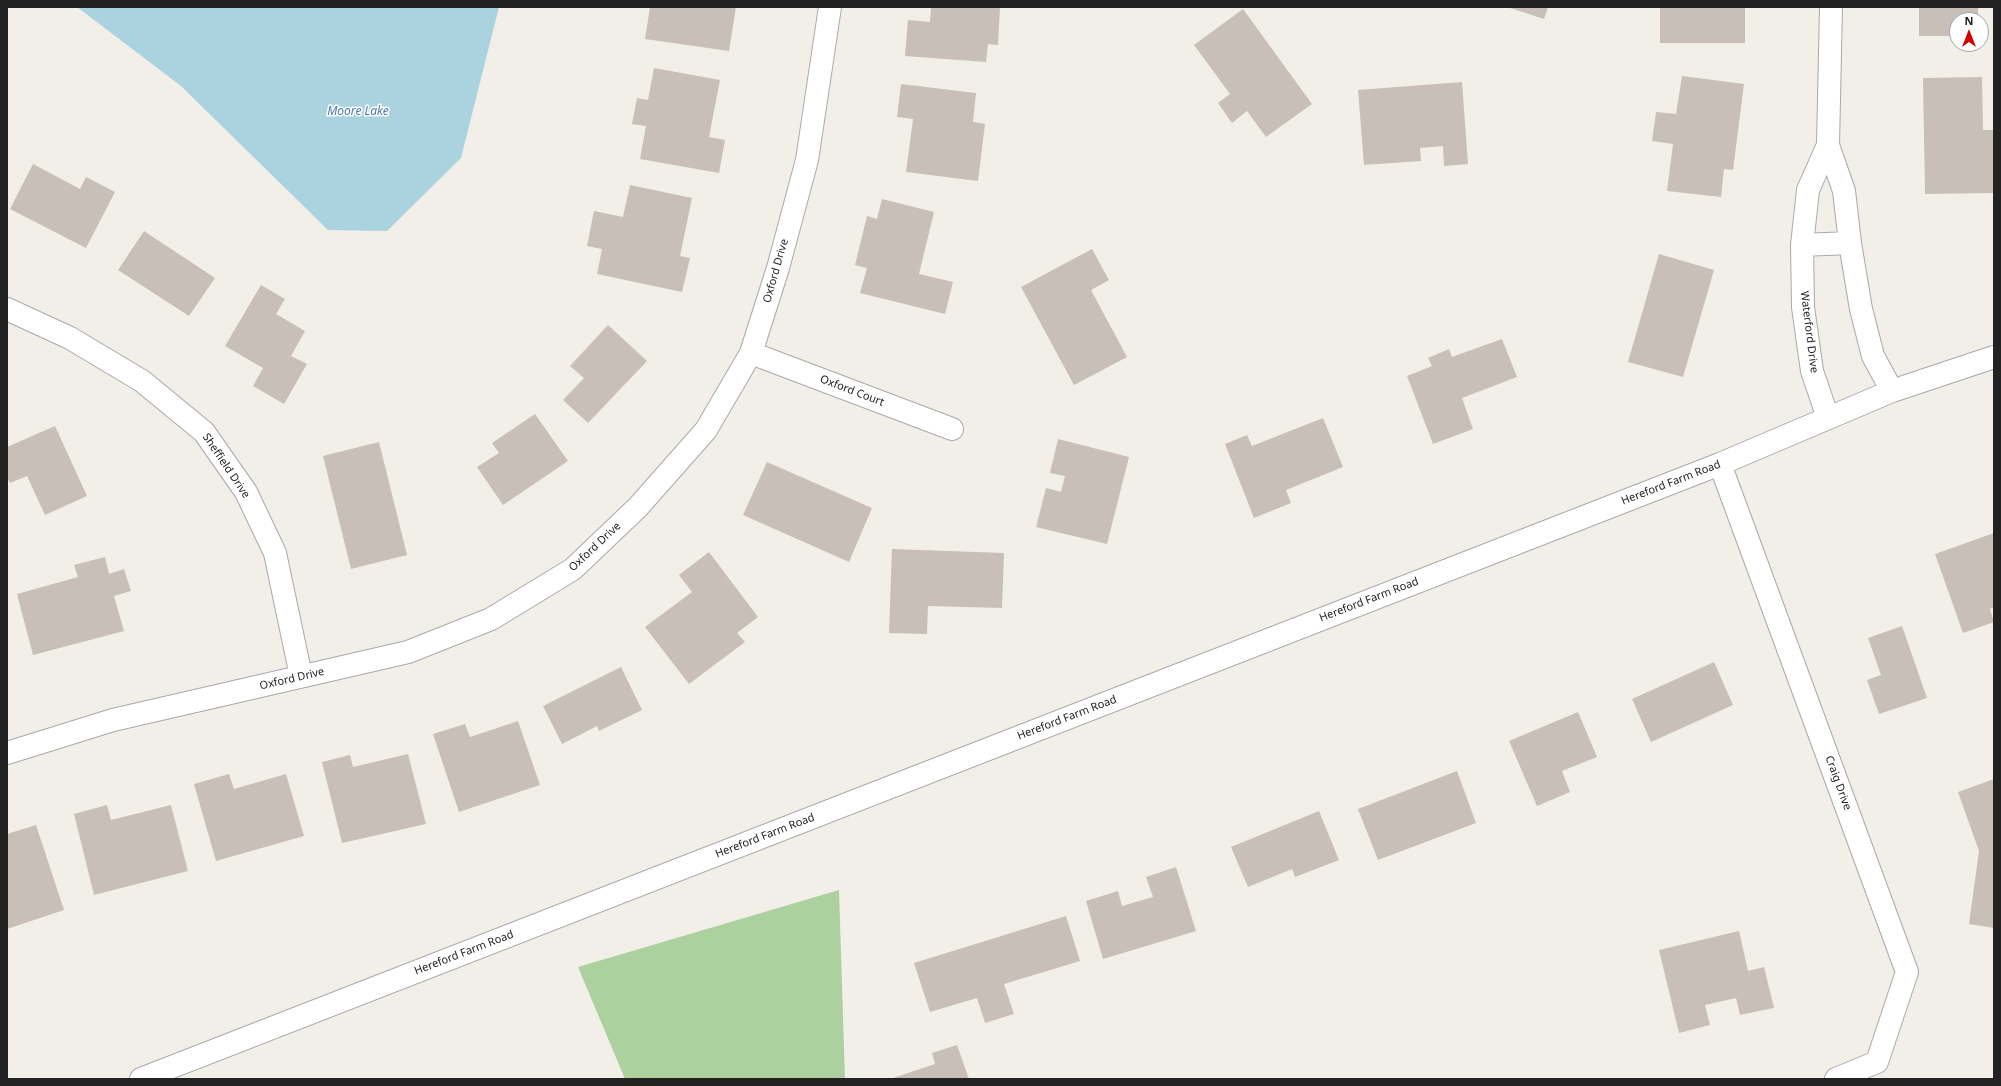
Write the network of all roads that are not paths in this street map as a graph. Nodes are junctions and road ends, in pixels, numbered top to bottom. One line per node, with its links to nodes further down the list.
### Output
1 (830, 7): 7 (street, Oxford Drive)
2 (1831, 7): 3 (street, Waterford Drive)
3 (1828, 145): 4 (street, Waterford Drive); 5 (street, Waterford Drive)
4 (1850, 243): 5 (street); 9 (street, Waterford Drive)
5 (1802, 245): 10 (street, Waterford Drive)
6 (7, 309): 13 (street, Sheffield Drive)
7 (751, 352): 11 (street, Oxford Court); 13 (street, Oxford Drive)
8 (1994, 358): 9 (street, Hereford Farm Road)
9 (1892, 391): 10 (street, Hereford Farm Road)
10 (1828, 418): 12 (street, Hereford Farm Road)
11 (952, 429)
12 (1720, 464): 15 (street, Hereford Farm Road); 16 (street, Craig Drive)
13 (301, 676): 14 (street, Oxford Drive)
14 (7, 753)
15 (140, 1079)
16 (1836, 1079)

